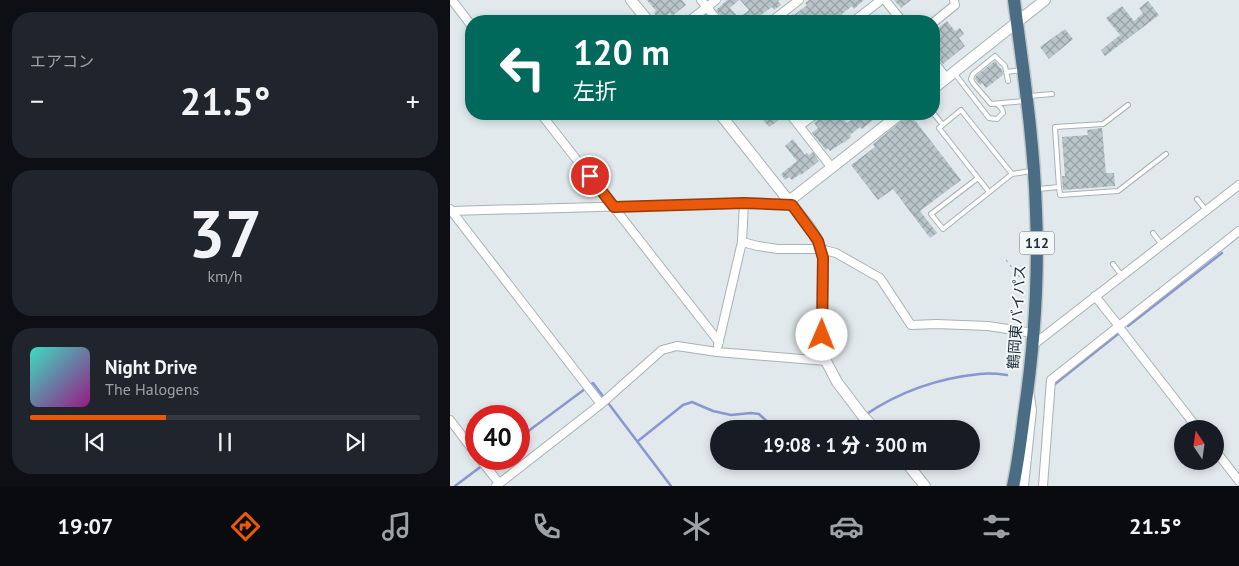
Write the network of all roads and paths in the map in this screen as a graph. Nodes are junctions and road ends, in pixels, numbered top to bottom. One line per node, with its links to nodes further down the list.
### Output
1 (452, 0): 17 (street)
2 (631, 0): 11 (street)
3 (701, 0): 10 (street)
4 (716, 0): 10 (street)
5 (799, 0): 14 (street)
6 (883, 0): 15 (street); 16 (street)
7 (954, 0): 18 (street)
8 (1014, 0): 19 (highway, 鶴岡東バイパス / 112)
9 (1045, 0): 19 (street)
10 (707, 7): 12 (street); 13 (street)
11 (643, 15)
12 (697, 15)
13 (713, 15)
14 (780, 15)
15 (862, 15)
16 (897, 15)
17 (465, 17)
18 (940, 17)
19 (1017, 22): 21 (highway, 鶴岡東バイパス / 112); 23 (street)
20 (940, 67): 23 (street)
21 (1023, 70): 22 (lane); 27 (highway, 鶴岡東バイパス / 112)
22 (1006, 72): 24 (lane); 28 (lane)
23 (950, 75): 25 (street); 28 (lane)
24 (1008, 81)
25 (940, 83)
26 (1052, 94): 27 (lane)
27 (1027, 99): 28 (lane); 40 (highway, 鶴岡東バイパス / 112)
28 (996, 104)
29 (1128, 105): 44 (lane)
30 (546, 120): 50 (street)
31 (725, 120): 49 (street)
32 (794, 120): 37 (street)
33 (808, 120): 37 (street)
34 (892, 120): 39 (street)
35 (939, 120): 36 (lane)
36 (943, 125): 41 (lane); 42 (lane)
37 (799, 126): 39 (street)
38 (1166, 154): 44 (lane)
39 (832, 168): 49 (street)
40 (1034, 171): 41 (lane); 45 (highway, 鶴岡東バイパス / 112)
41 (1012, 174): 46 (lane)
42 (978, 178): 46 (lane); 46 (lane)
43 (1239, 185): 52 (street)
44 (1060, 187): 45 (lane)
45 (1035, 190): 64 (highway, 鶴岡東バイパス / 112)
46 (989, 192)
47 (1197, 199): 52 (lane)
48 (744, 203): 49 (street); 50 (street); 55 (street)
49 (791, 203): 57 (street)
50 (614, 207): 51 (street); 65 (street)
51 (450, 210): 69 (street)
52 (1206, 210): 56 (street)
53 (1239, 231): 63 (street)
54 (1152, 233): 56 (lane)
55 (742, 242): 57 (street); 65 (street)
56 (1162, 245): 60 (street)
57 (820, 249): 64 (street); 67 (street)
58 (1006, 260): 61 (path)
59 (1113, 264): 60 (lane)
60 (1122, 276): 62 (street)
61 (1026, 286)
62 (1095, 296): 63 (street); 64 (street)
63 (1118, 326): 72 (street); 82 (street)
64 (1033, 339): 68 (highway, 鶴岡東バイパス / 112)
65 (719, 342): 66 (street)
66 (716, 352): 67 (street); 69 (street)
67 (826, 361): 71 (street)
68 (1029, 384): 80 (highway, 鶴岡東バイパス / 112); 81 (street)
69 (602, 404): 78 (street)
70 (450, 420): 73 (street)
71 (867, 420)
72 (1191, 420)
73 (465, 440)
74 (1224, 461): 77 (street)
75 (488, 470): 78 (street)
76 (912, 470): 79 (street)
77 (1239, 480)
78 (498, 485)
79 (925, 486)
80 (1012, 486)
81 (1024, 486)
82 (1043, 486)

